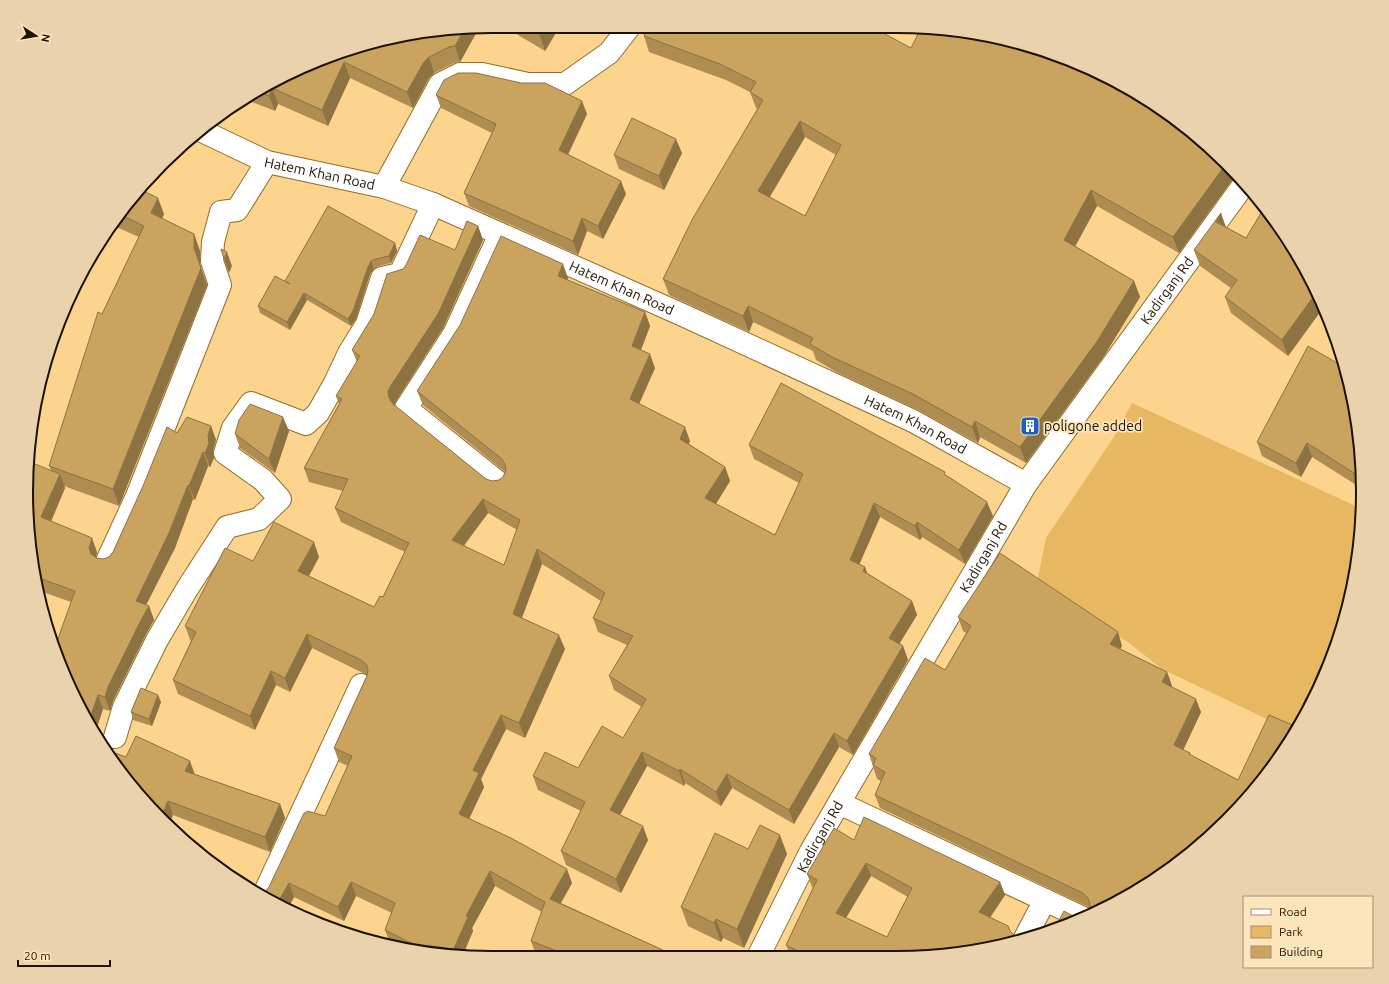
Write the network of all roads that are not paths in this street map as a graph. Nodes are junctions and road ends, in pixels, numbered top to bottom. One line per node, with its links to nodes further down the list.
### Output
1 (625, 33): 4 (street)
2 (206, 133): 3 (street, Hatem Khan Road)
3 (267, 162): 4 (street, Hatem Khan Road); 10 (street)
4 (384, 187): 6 (street, Hatem Khan Road)
5 (1241, 188): 9 (street, Kadirganj Rd)
6 (433, 204): 7 (street, Hatem Khan Road); 12 (street)
7 (500, 234): 8 (street); 9 (street, Hatem Khan Road)
8 (499, 483)
9 (1026, 484): 13 (street, Kadirganj Rd)
10 (107, 561)
11 (361, 685): 14 (street)
12 (114, 738)
13 (839, 803): 15 (street); 18 (street, Kadirganj Rd)
14 (265, 892)
15 (1045, 900): 16 (street); 17 (street)
16 (1076, 915)
17 (1028, 932)
18 (761, 951)

